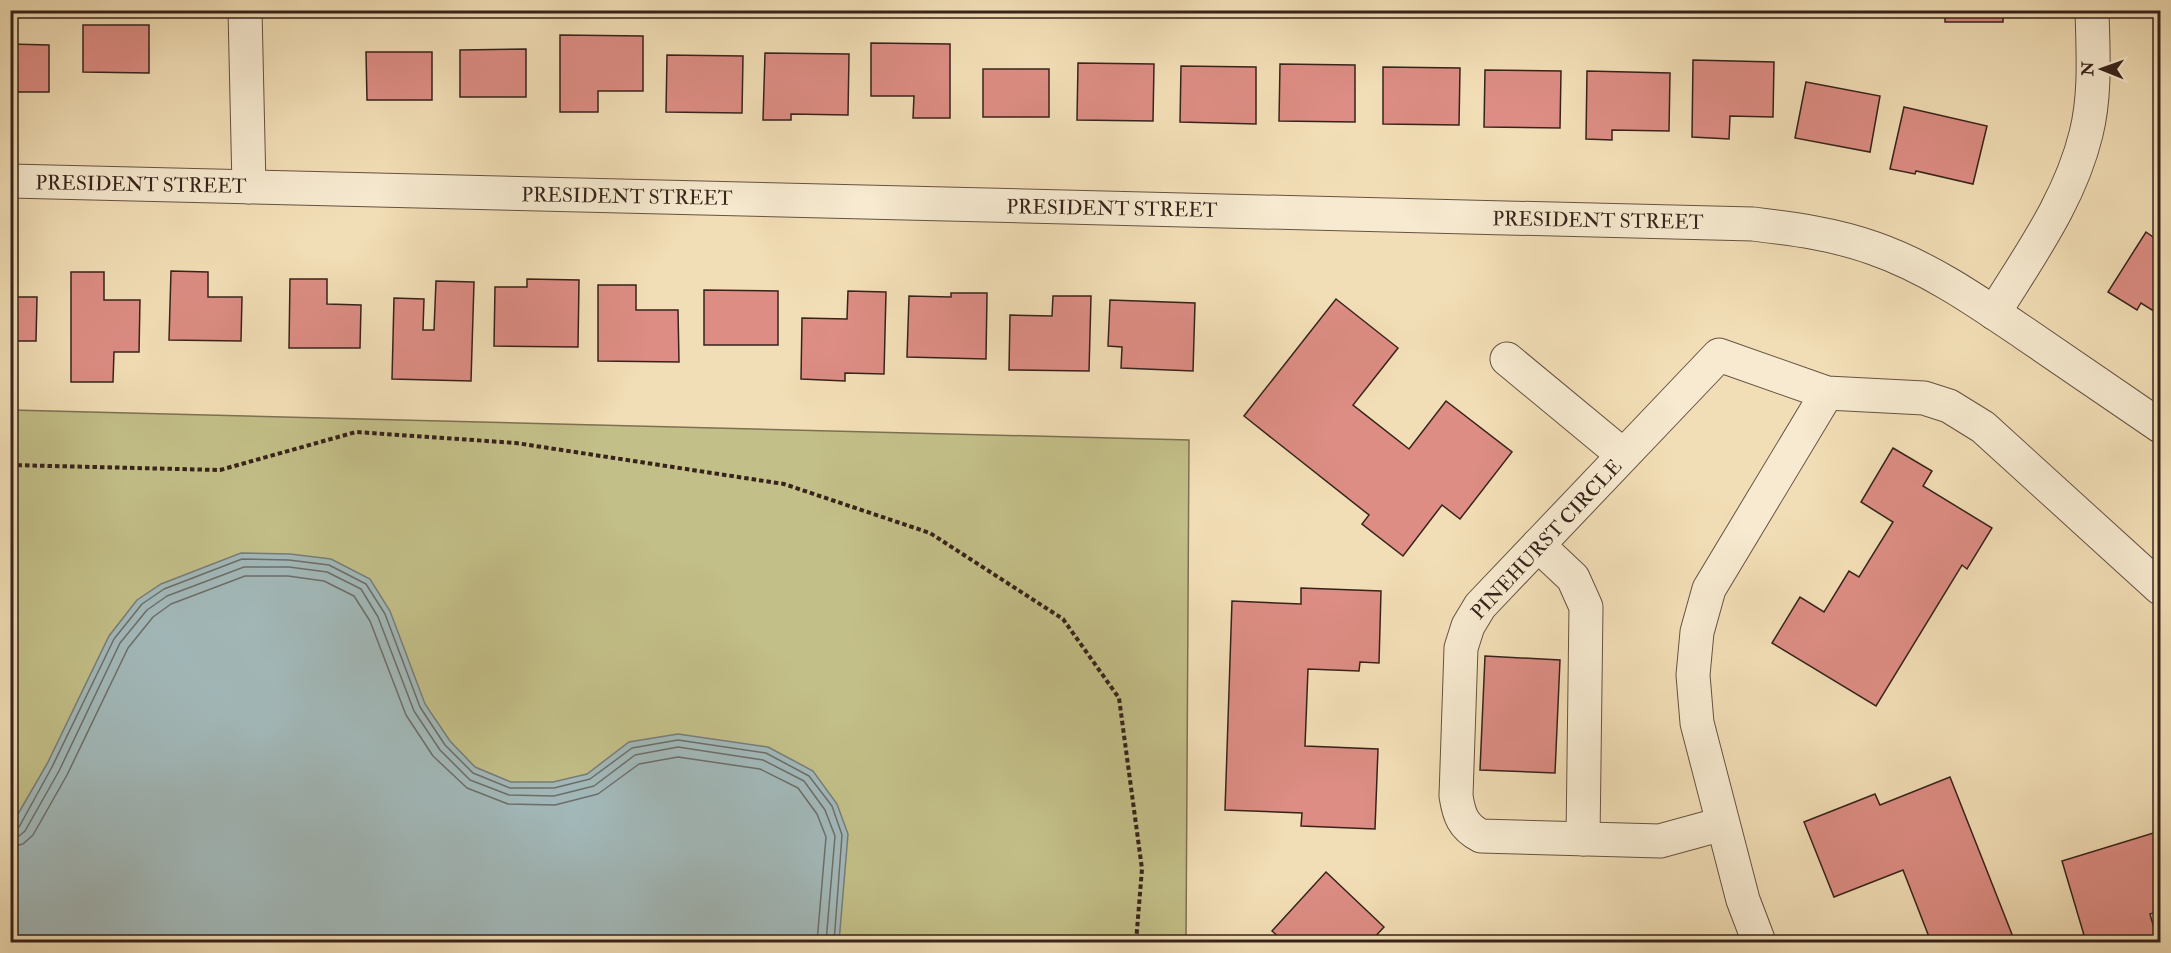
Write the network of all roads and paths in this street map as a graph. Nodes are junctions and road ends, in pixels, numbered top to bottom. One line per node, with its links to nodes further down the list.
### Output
1 (244, 10): 4 (street)
2 (2092, 10): 5 (street)
3 (10, 181): 4 (street, PRESIDENT STREET)
4 (249, 187): 5 (street, PRESIDENT STREET)
5 (1994, 313): 8 (street, PRESIDENT STREET)
6 (1507, 358): 9 (street)
7 (1827, 393): 9 (street, PINEHURST CIRCLE); 12 (street); 13 (street)
8 (2160, 426)
9 (1623, 455): 11 (street, PINEHURST CIRCLE)
10 (10, 465): 15 (path)
11 (1538, 545): 14 (street); 14 (street, PINEHURST CIRCLE)
12 (2156, 575)
13 (1722, 824): 14 (street, PINEHURST CIRCLE); 16 (street)
14 (1583, 839)
15 (1136, 942)
16 (1759, 942)

